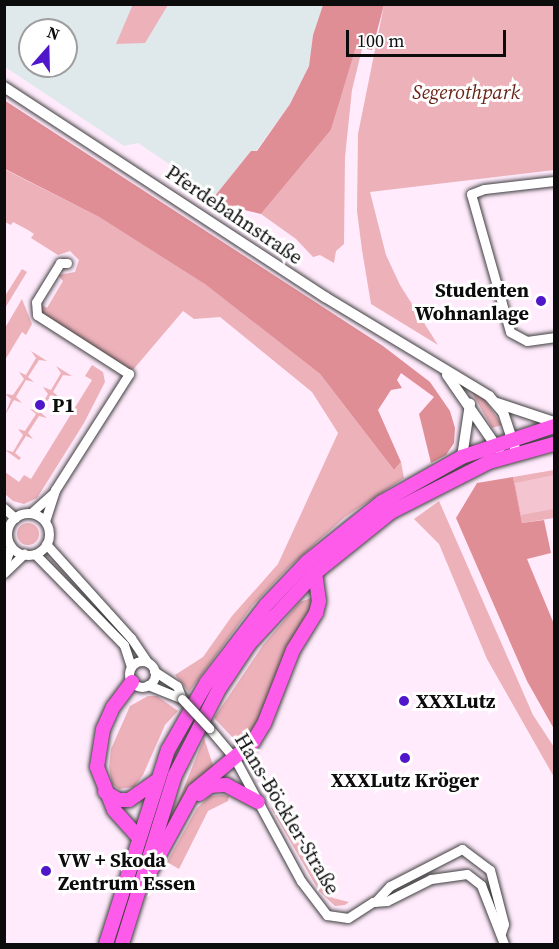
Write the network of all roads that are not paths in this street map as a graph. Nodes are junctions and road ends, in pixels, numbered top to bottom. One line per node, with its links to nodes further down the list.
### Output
1 (4, 87): 5 (street, Pferdebahnstraße)
2 (555, 181): 4 (street)
3 (68, 263): 14 (street)
4 (555, 337)
5 (445, 372): 6 (street, Pferdebahnstraße); 7 (street, Pferdebahnstraße)
6 (497, 403): 8 (street, Pferdebahnstraße); 9 (street)
7 (470, 404): 11 (street, Pferdebahnstraße); 13 (street)
8 (555, 424): 9 (main road)
9 (513, 438): 11 (main road); 12 (street)
10 (555, 444): 12 (main road)
11 (495, 445): 12 (street, Pferdebahnstraße); 13 (main road)
12 (511, 455): 25 (main road)
13 (462, 457): 33 (main road)
14 (56, 490): 16 (street); 18 (street)
15 (4, 508): 17 (street)
16 (31, 513): 17 (street); 18 (street)
17 (15, 518): 20 (street)
18 (45, 521): 19 (street)
19 (46, 544): 22 (street); 26 (street, Hans-Böckler-Straße)
20 (11, 546): 21 (street); 23 (street)
21 (24, 554): 22 (street); 24 (street)
22 (35, 554): 27 (street)
23 (4, 566)
24 (4, 573)
25 (315, 573): 32 (main road); 38 (main road)
26 (147, 662): 27 (street); 28 (street, Hans-Böckler-Straße)
27 (131, 667): 29 (street)
28 (154, 671): 30 (street); 31 (street, Hans-Böckler-Straße)
29 (132, 682): 30 (street, Hans-Böckler-Straße); 34 (main road)
30 (148, 685): 31 (street, Hans-Böckler-Straße)
31 (182, 699): 32 (street, Hans-Böckler-Straße, bridge)
32 (234, 759): 35 (main road); 36 (street, Hans-Böckler-Straße)
33 (156, 780): 34 (main road); 37 (main road)
34 (105, 792): 37 (main road)
35 (187, 802): 36 (main road); 38 (main road)
36 (258, 802): 39 (street, Hans-Böckler-Straße)
37 (138, 837): 41 (main road)
38 (134, 901): 42 (main road)
39 (375, 902): 40 (street, Hans-Böckler-Straße); 40 (street, Hans-Böckler-Straße)
40 (501, 933): 43 (street)
41 (106, 945)
42 (122, 945)
43 (504, 945)

